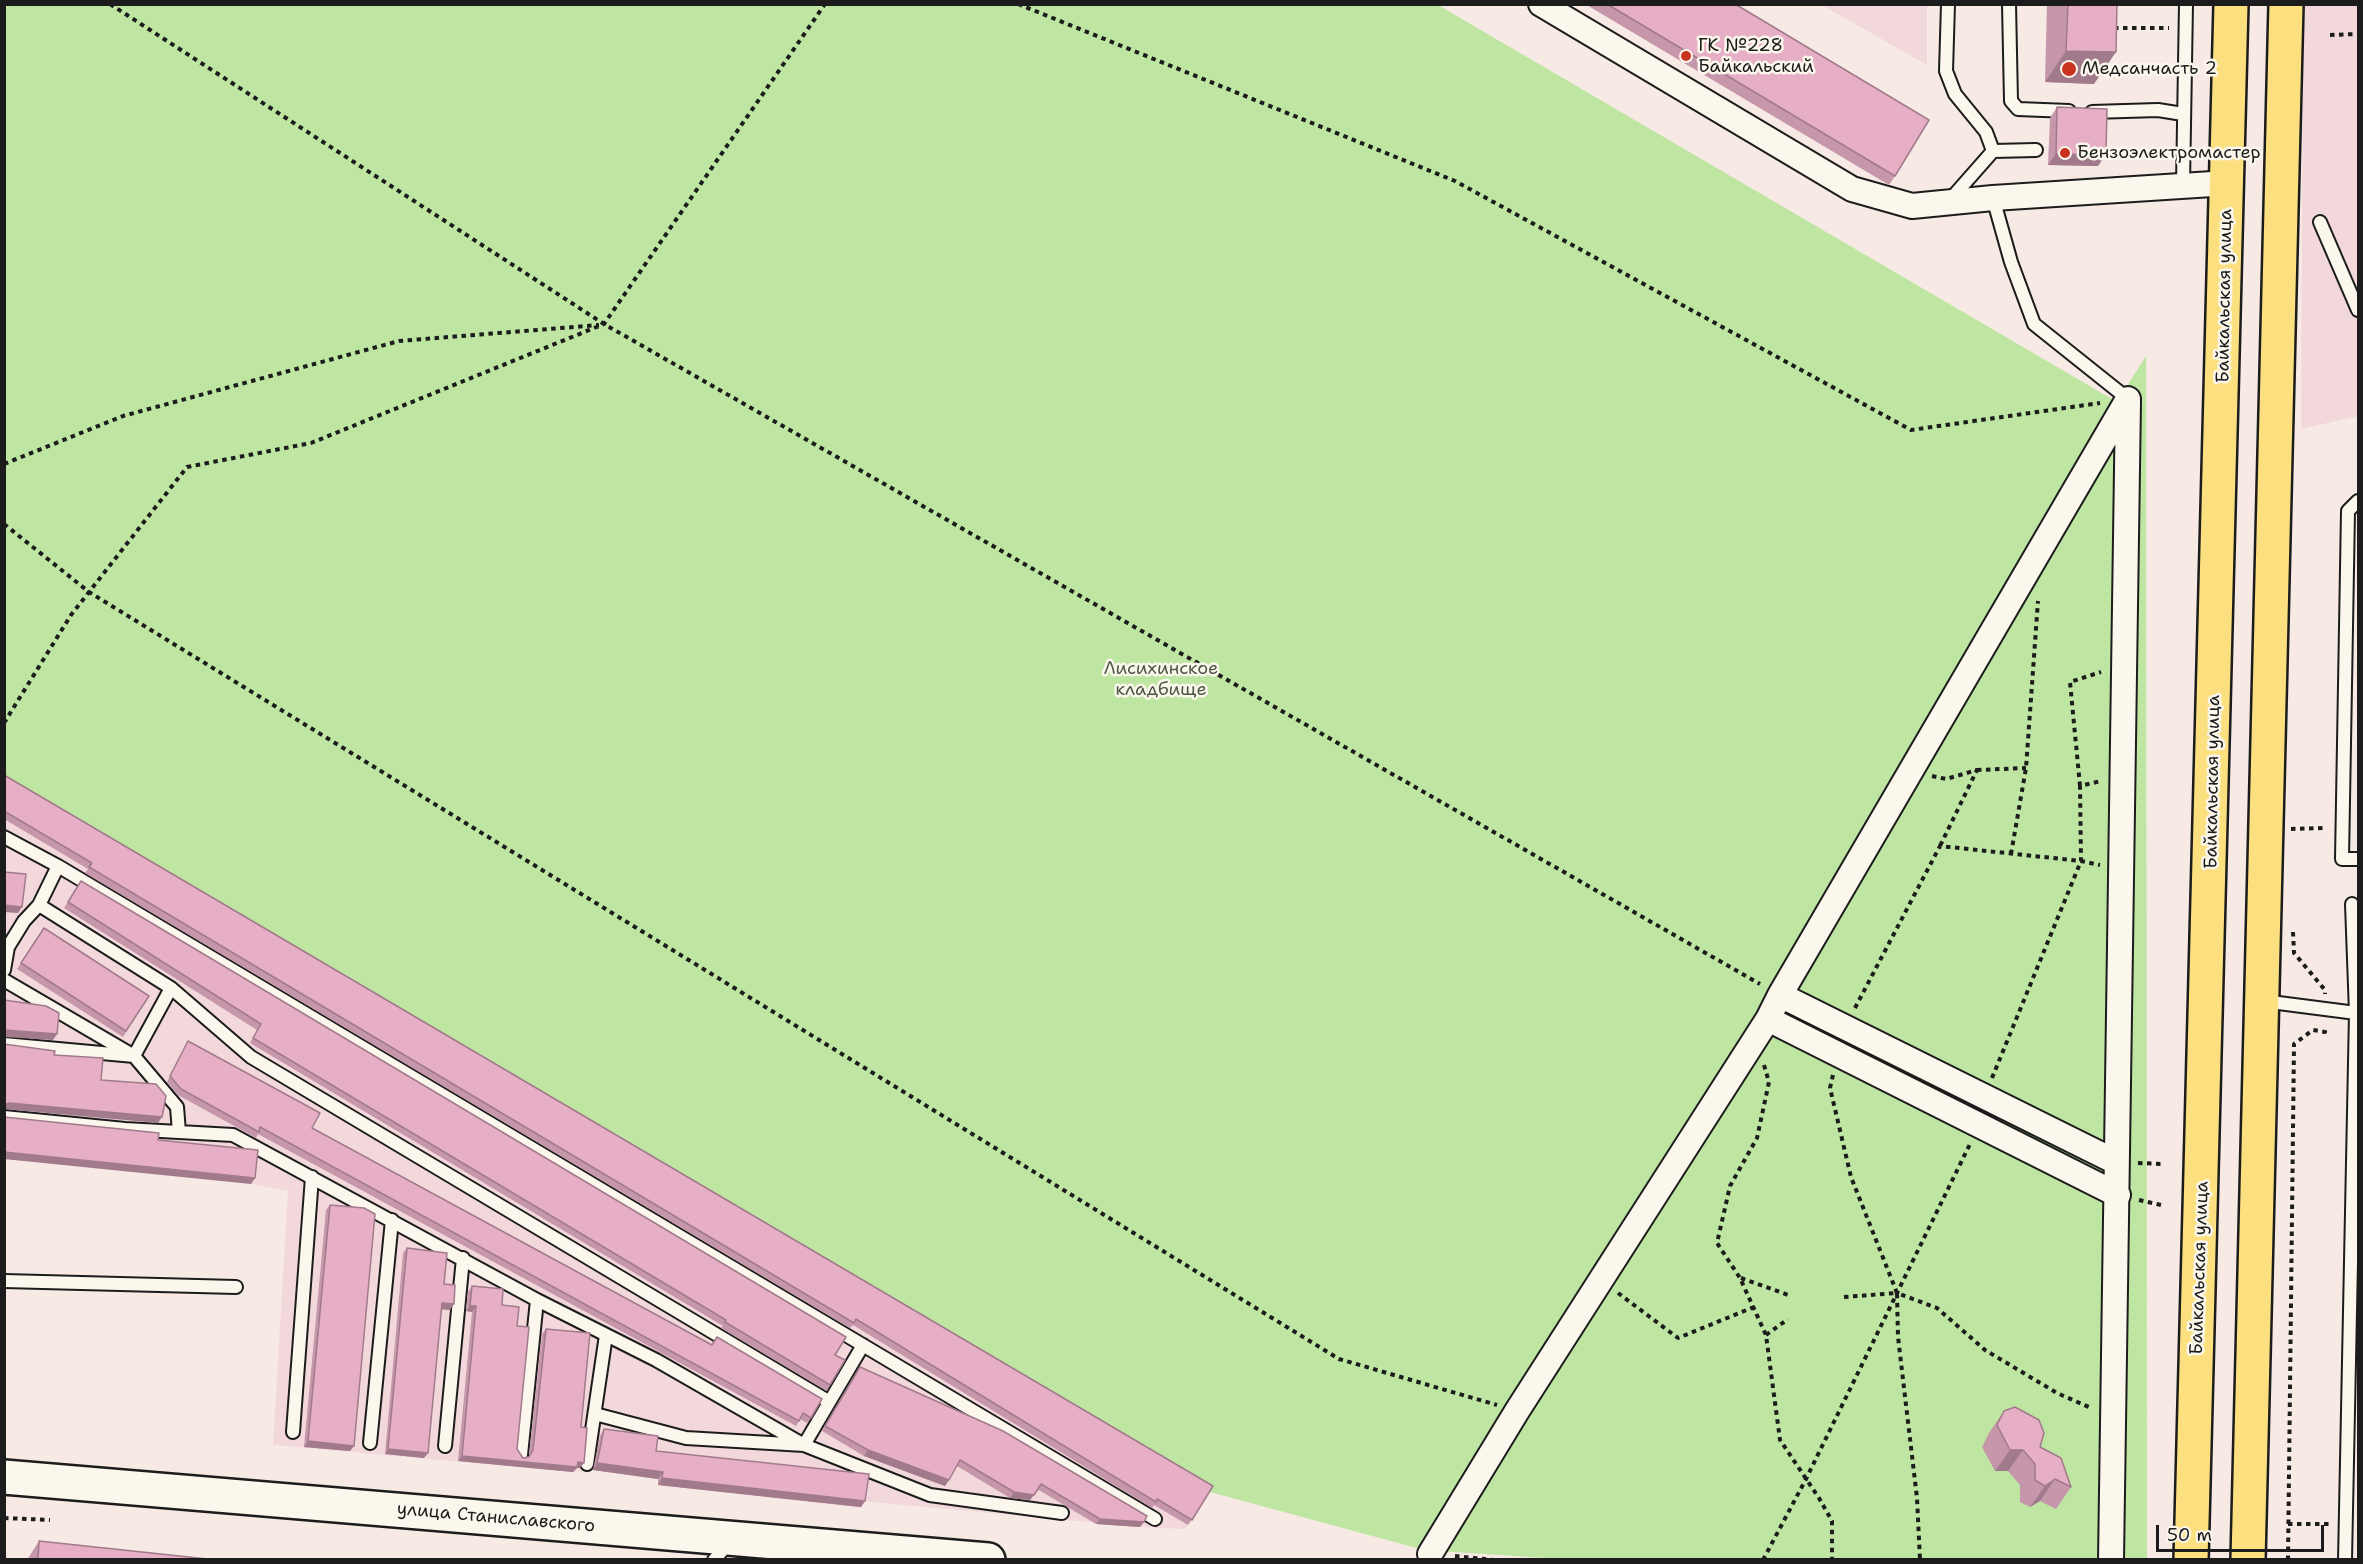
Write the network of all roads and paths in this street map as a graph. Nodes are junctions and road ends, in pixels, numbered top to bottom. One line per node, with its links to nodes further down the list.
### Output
1 (110, 4): 23 (path)
2 (825, 4): 23 (path)
3 (1018, 4): 24 (path)
4 (1542, 4): 20 (street)
5 (1948, 4): 16 (lane)
6 (2009, 4): 14 (lane)
7 (2186, 4): 11 (lane)
8 (2231, 4): 17 (main road, Байкальская улица)
9 (2286, 4): 52 (main road)
10 (2110, 28): 11 (path)
11 (2185, 28): 14 (lane)
12 (2358, 34): 13 (path)
13 (2330, 35)
14 (2183, 114): 18 (lane)
15 (2036, 150): 16 (lane)
16 (1993, 151): 20 (lane)
17 (2228, 183): 18 (street); 108 (main road, Байкальская улица)
18 (2183, 185): 19 (street)
19 (1993, 198): 20 (street); 24 (lane)
20 (1946, 205)
21 (2320, 222): 22 (lane)
22 (2358, 310)
23 (604, 324): 25 (path); 28 (path); 51 (path)
24 (2128, 399): 30 (street); 34 (street)
25 (4, 464)
26 (2358, 501): 37 (lane)
27 (4, 524): 28 (path)
28 (89, 592): 31 (path); 83 (path)
29 (2039, 592): 32 (path)
30 (2124, 666): 35 (street); 36 (path)
31 (4, 723)
32 (2026, 768): 33 (path); 41 (path)
33 (1977, 770): 34 (path); 40 (path)
34 (1910, 771): 51 (street)
35 (2122, 776): 36 (path); 45 (street)
36 (2080, 786): 43 (path)
37 (2343, 828): 38 (path); 42 (lane)
38 (2288, 830)
39 (4, 837): 44 (lane)
40 (1940, 846): 41 (path); 54 (path)
41 (2011, 854): 43 (path)
42 (2358, 859)
43 (2081, 861): 45 (path); 59 (path)
44 (58, 866): 47 (lane); 81 (lane)
45 (2121, 869): 63 (street)
46 (2352, 904): 53 (lane)
47 (39, 905): 48 (lane); 50 (lane)
48 (4, 970)
49 (4, 980): 58 (lane)
50 (171, 988): 58 (lane); 82 (lane)
51 (1780, 994): 54 (street); 55 (street)
52 (2262, 1001): 53 (lane); 109 (main road)
53 (2356, 1013): 67 (lane)
54 (1845, 1027): 59 (street)
55 (1762, 1029): 57 (street); 69 (path); 70 (street)
56 (4, 1044): 58 (lane)
57 (1838, 1054): 61 (street); 73 (path)
58 (134, 1056): 62 (lane)
59 (1984, 1096): 63 (street)
60 (4, 1117): 62 (lane)
61 (1979, 1125): 65 (street); 73 (path)
62 (179, 1132): 64 (lane)
63 (2116, 1162): 65 (street)
64 (312, 1177): 66 (lane); 86 (lane)
65 (2118, 1195): 85 (street)
66 (392, 1220): 68 (lane); 87 (lane)
67 (2356, 1234): 97 (lane)
68 (463, 1258): 76 (lane); 89 (lane)
69 (1740, 1278): 74 (path); 77 (path)
70 (1600, 1280): 77 (path); 83 (street)
71 (4, 1281): 72 (lane)
72 (236, 1287)
73 (1897, 1293): 75 (path); 85 (path); 93 (path); 106 (path)
74 (1791, 1296)
75 (1844, 1297)
76 (537, 1300): 79 (lane); 90 (lane)
77 (1754, 1307): 80 (path)
78 (1788, 1319): 80 (path)
79 (606, 1335): 84 (lane); 88 (lane)
80 (1766, 1335): 93 (path)
81 (863, 1345): 82 (lane); 96 (lane)
82 (828, 1401): 88 (lane)
83 (1517, 1411): 101 (street)
84 (595, 1414): 88 (lane); 91 (lane)
85 (2114, 1417): 107 (street)
86 (293, 1432)
87 (370, 1443)
88 (804, 1445): 94 (lane)
89 (445, 1446)
90 (521, 1455)
91 (587, 1464)
92 (4, 1478): 100 (main road, улица Станиславского)
93 (1806, 1479): 104 (path); 105 (path)
94 (1062, 1514)
95 (4, 1518): 98 (path)
96 (1155, 1519)
97 (2351, 1519): 99 (path); 110 (lane)
98 (50, 1520)
99 (2288, 1524)
100 (724, 1549): 102 (main road, улица Станиславского)
101 (1430, 1554): 103 (path)
102 (988, 1560)
103 (1493, 1560)
104 (1763, 1560)
105 (1832, 1560)
106 (1920, 1560)
107 (2111, 1560)
108 (2192, 1560)
109 (2248, 1560)
110 (2345, 1560)

